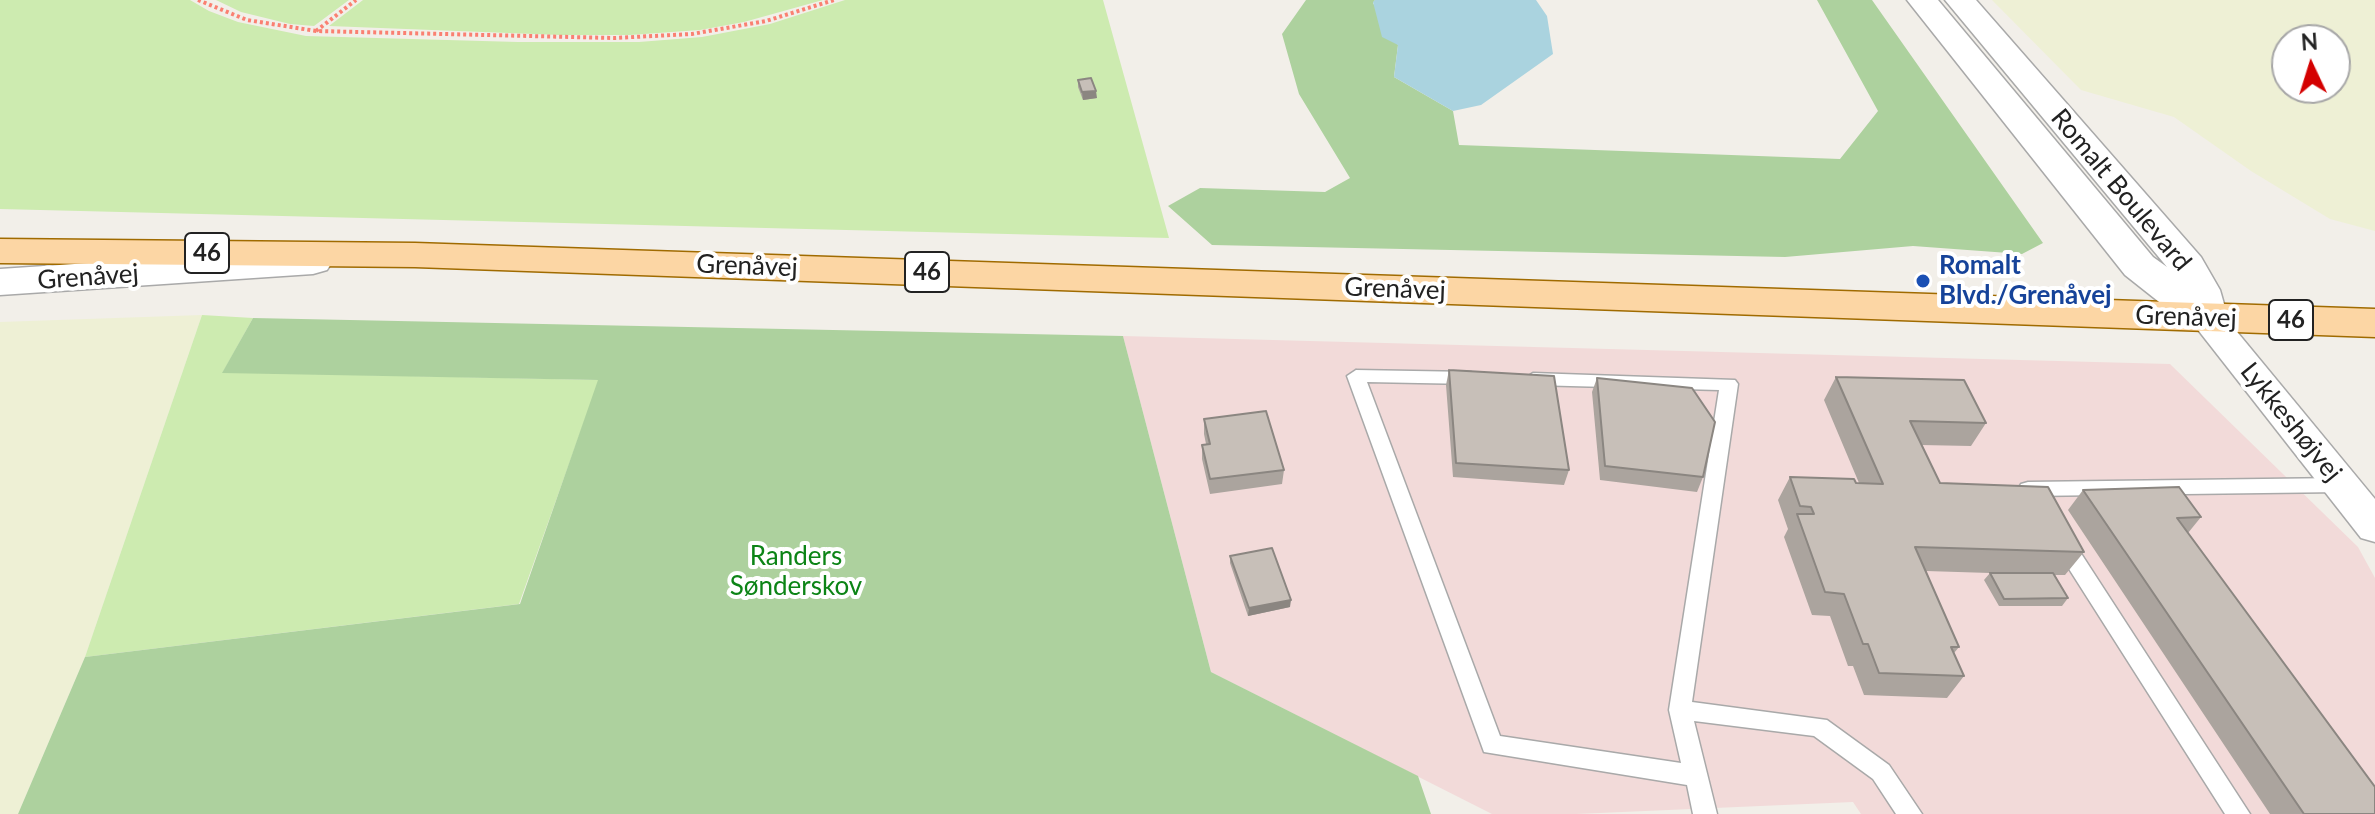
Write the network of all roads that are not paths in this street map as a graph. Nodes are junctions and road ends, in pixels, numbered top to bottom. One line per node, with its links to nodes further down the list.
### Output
1 (1922, 0): 6 (street, Romalt Boulevard)
2 (1960, 0): 6 (street, Romalt Boulevard)
3 (0, 251): 4 (main road, Grenåvej / 46)
4 (415, 255): 5 (street, Grenåvej); 6 (main road, Grenåvej / 46)
5 (0, 282)
6 (2207, 318): 7 (main road, Grenåvej / 46); 8 (street, Lykkeshøjvej)
7 (2375, 323)
8 (2342, 485): 9 (street, Lykkeshøjvej); 14 (lane)
9 (2375, 527)
10 (1680, 710): 11 (lane); 11 (lane); 13 (lane)
11 (1696, 776): 12 (lane)
12 (1705, 814)
13 (1910, 814)
14 (2238, 814)

